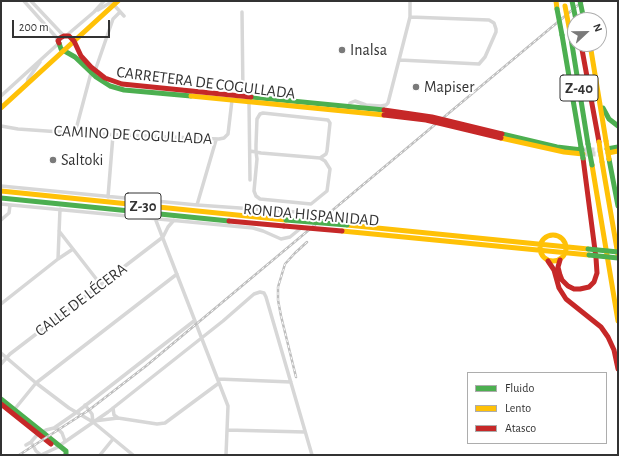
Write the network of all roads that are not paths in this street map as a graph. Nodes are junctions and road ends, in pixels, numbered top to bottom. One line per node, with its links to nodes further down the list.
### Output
1 (24, 1): 19 (street)
2 (31, 1): 17 (street)
3 (104, 1): 10 (street)
4 (410, 1): 16 (street)
5 (556, 1): 45 (main road, bridge)
6 (572, 1): 13 (main road, bridge)
7 (580, 1): 14 (main road, bridge)
8 (115, 2): 10 (street); 11 (street); 18 (main road)
9 (564, 3): 79 (main road, Z-40, bridge)
10 (94, 12): 17 (street)
11 (120, 12): 15 (street); 25 (street)
12 (242, 12): 29 (street)
13 (574, 12)
14 (582, 12)
15 (124, 16)
16 (410, 16): 24 (street); 24 (street)
17 (65, 36): 18 (main road, CARRETERA DE COGULLADA); 19 (main road)
18 (74, 41): 20 (main road); 25 (main road, CARRETERA DE COGULLADA)
19 (58, 43): 20 (main road, CARRETERA DE COGULLADA); 23 (street)
20 (64, 52): 25 (main road, CARRETERA DE COGULLADA); 27 (main road)
21 (582, 52): 71 (main road, Z-40, bridge)
22 (591, 52): 26 (main road)
23 (45, 57): 27 (street); 28 (street)
24 (400, 60): 32 (street)
25 (93, 72): 29 (main road, CARRETERA DE COGULLADA); 30 (main road, CARRETERA DE COGULLADA); 38 (street)
26 (596, 81): 37 (main road); 58 (main road, bridge)
27 (26, 86): 33 (main road)
28 (1, 96)
29 (243, 96): 32 (main road, CARRETERA DE COGULLADA)
30 (232, 100): 31 (main road, CARRETERA DE COGULLADA); 40 (street, CAMINO DE COGULLADA)
31 (249, 102): 34 (main road, CARRETERA DE COGULLADA); 42 (street)
32 (349, 106): 34 (street); 35 (main road, CARRETERA DE COGULLADA)
33 (2, 108)
34 (350, 112): 35 (main road, CARRETERA DE COGULLADA)
35 (384, 113): 45 (main road, CARRETERA DE COGULLADA, bridge)
36 (1, 126): 38 (street, CAMINO DE COGULLADA)
37 (618, 126)
38 (75, 133): 39 (street, CAMINO DE COGULLADA)
39 (113, 135): 40 (street, CAMINO DE COGULLADA); 52 (street)
40 (216, 140): 57 (street)
41 (618, 146): 43 (main road)
42 (250, 151): 44 (street); 47 (street)
43 (618, 151)
44 (256, 152): 46 (street); 46 (street); 46 (street)
45 (582, 152): 73 (main road)
46 (320, 158)
47 (250, 180)
48 (1, 186): 49 (street)
49 (22, 188): 50 (street); 51 (street)
50 (1, 191): 56 (main road, RONDA HISPANIDAD / Z-30)
51 (76, 193): 52 (street); 56 (street, RONDA HISPANIDAD)
52 (108, 196): 57 (street)
53 (1, 198): 59 (street, RONDA HISPANIDAD); 62 (main road, RONDA HISPANIDAD / Z-30)
54 (1, 204): 55 (street)
55 (10, 204): 59 (street); 64 (street)
56 (127, 204): 68 (main road, RONDA HISPANIDAD / Z-30, bridge)
57 (197, 205): 65 (street)
58 (618, 206)
59 (52, 208): 60 (street)
60 (60, 209): 61 (street); 66 (street)
61 (80, 211): 62 (street); 63 (street)
62 (133, 211): 68 (main road, RONDA HISPANIDAD / Z-30, bridge)
63 (155, 218): 65 (street); 67 (street)
64 (1, 220)
65 (174, 220): 67 (street, CALLE DE LÉCERA)
66 (60, 231): 69 (street); 72 (street)
67 (163, 237): 75 (street); 76 (street, CALLE DE LÉCERA)
68 (540, 247): 70 (main road, RONDA HISPANIDAD / Z-30); 70 (main road); 74 (main road)
69 (73, 249): 72 (street); 76 (street)
70 (566, 250): 71 (main road, RONDA HISPANIDAD / Z-30, bridge); 71 (main road, RONDA HISPANIDAD / Z-30, bridge); 73 (main road)
71 (618, 255)
72 (58, 259): 77 (street)
73 (560, 260): 74 (main road)
74 (548, 261): 84 (main road)
75 (177, 274): 78 (street); 87 (street)
76 (101, 285): 82 (street, CALLE DE LÉCERA)
77 (1, 304)
78 (194, 321): 80 (street); 90 (street)
79 (618, 321)
80 (202, 338): 85 (street); 86 (street); 91 (street)
81 (1, 353): 82 (street)
82 (6, 358): 83 (street, CALLE DE LÉCERA); 87 (street)
83 (1, 364)
84 (618, 369)
85 (219, 381): 86 (street); 94 (street); 97 (street)
86 (291, 382): 98 (street)
87 (36, 383): 92 (street); 93 (street)
88 (1, 399): 92 (main road)
89 (1, 404): 92 (main road)
90 (85, 405): 93 (street); 95 (street)
91 (113, 408): 94 (street); 95 (street)
92 (14, 412): 99 (main road)
93 (77, 412): 95 (street); 96 (street)
94 (118, 418): 95 (street)
95 (93, 422): 100 (street); 101 (street)
96 (54, 428): 99 (street); 101 (street)
97 (227, 430): 98 (street); 109 (street)
98 (305, 432): 110 (street)
99 (40, 433): 102 (street); 104 (main road)
100 (113, 439): 107 (street); 108 (street)
101 (65, 441): 104 (street)
102 (31, 442): 103 (street); 105 (street)
103 (26, 445)
104 (57, 447): 105 (street); 106 (main road)
105 (41, 455)
106 (67, 455)
107 (100, 455)
108 (133, 455)
109 (226, 455)
110 (312, 455)

